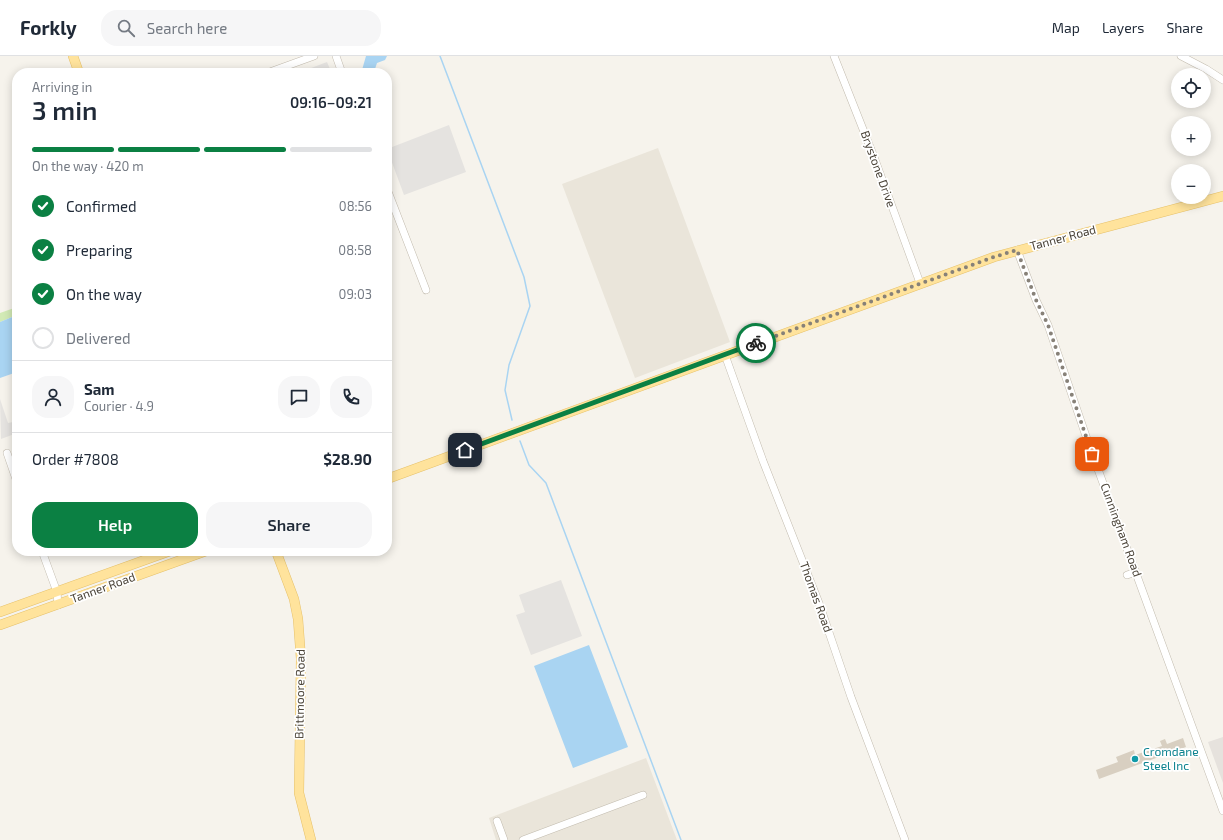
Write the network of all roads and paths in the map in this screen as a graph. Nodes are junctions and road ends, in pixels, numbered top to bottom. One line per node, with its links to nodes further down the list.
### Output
1 (73, 56): 6 (main road)
2 (314, 56): 7 (street)
3 (336, 56): 8 (street)
4 (834, 56): 13 (street, Brystone Drive)
5 (1181, 56): 9 (street)
6 (77, 68)
7 (281, 68)
8 (340, 68)
9 (1223, 80)
10 (1223, 196): 12 (main road, Tanner Road)
11 (392, 202): 14 (street)
12 (1017, 250): 13 (main road, Tanner Road); 23 (street, Cunningham Road)
13 (920, 283): 15 (main road, Tanner Road)
14 (426, 290)
15 (725, 355): 18 (main road, Tanner Road); 35 (street, Thomas Road)
16 (7, 453): 17 (street)
17 (12, 468)
18 (392, 477)
19 (44, 556): 25 (street)
20 (156, 556): 25 (main road, Tanner Road)
21 (192, 556): 26 (main road, Tanner Road)
22 (278, 556): 32 (main road, Brittmoore Road)
23 (1136, 572): 24 (street); 30 (street, Cunningham Road)
24 (1127, 575)
25 (57, 592): 26 (street); 27 (main road, Tanner Road)
26 (58, 605): 28 (main road, Tanner Road)
27 (0, 612)
28 (0, 625)
29 (643, 795): 34 (street)
30 (1223, 812)
31 (497, 821): 33 (street)
32 (311, 840)
33 (504, 840)
34 (523, 840)
35 (905, 840)

